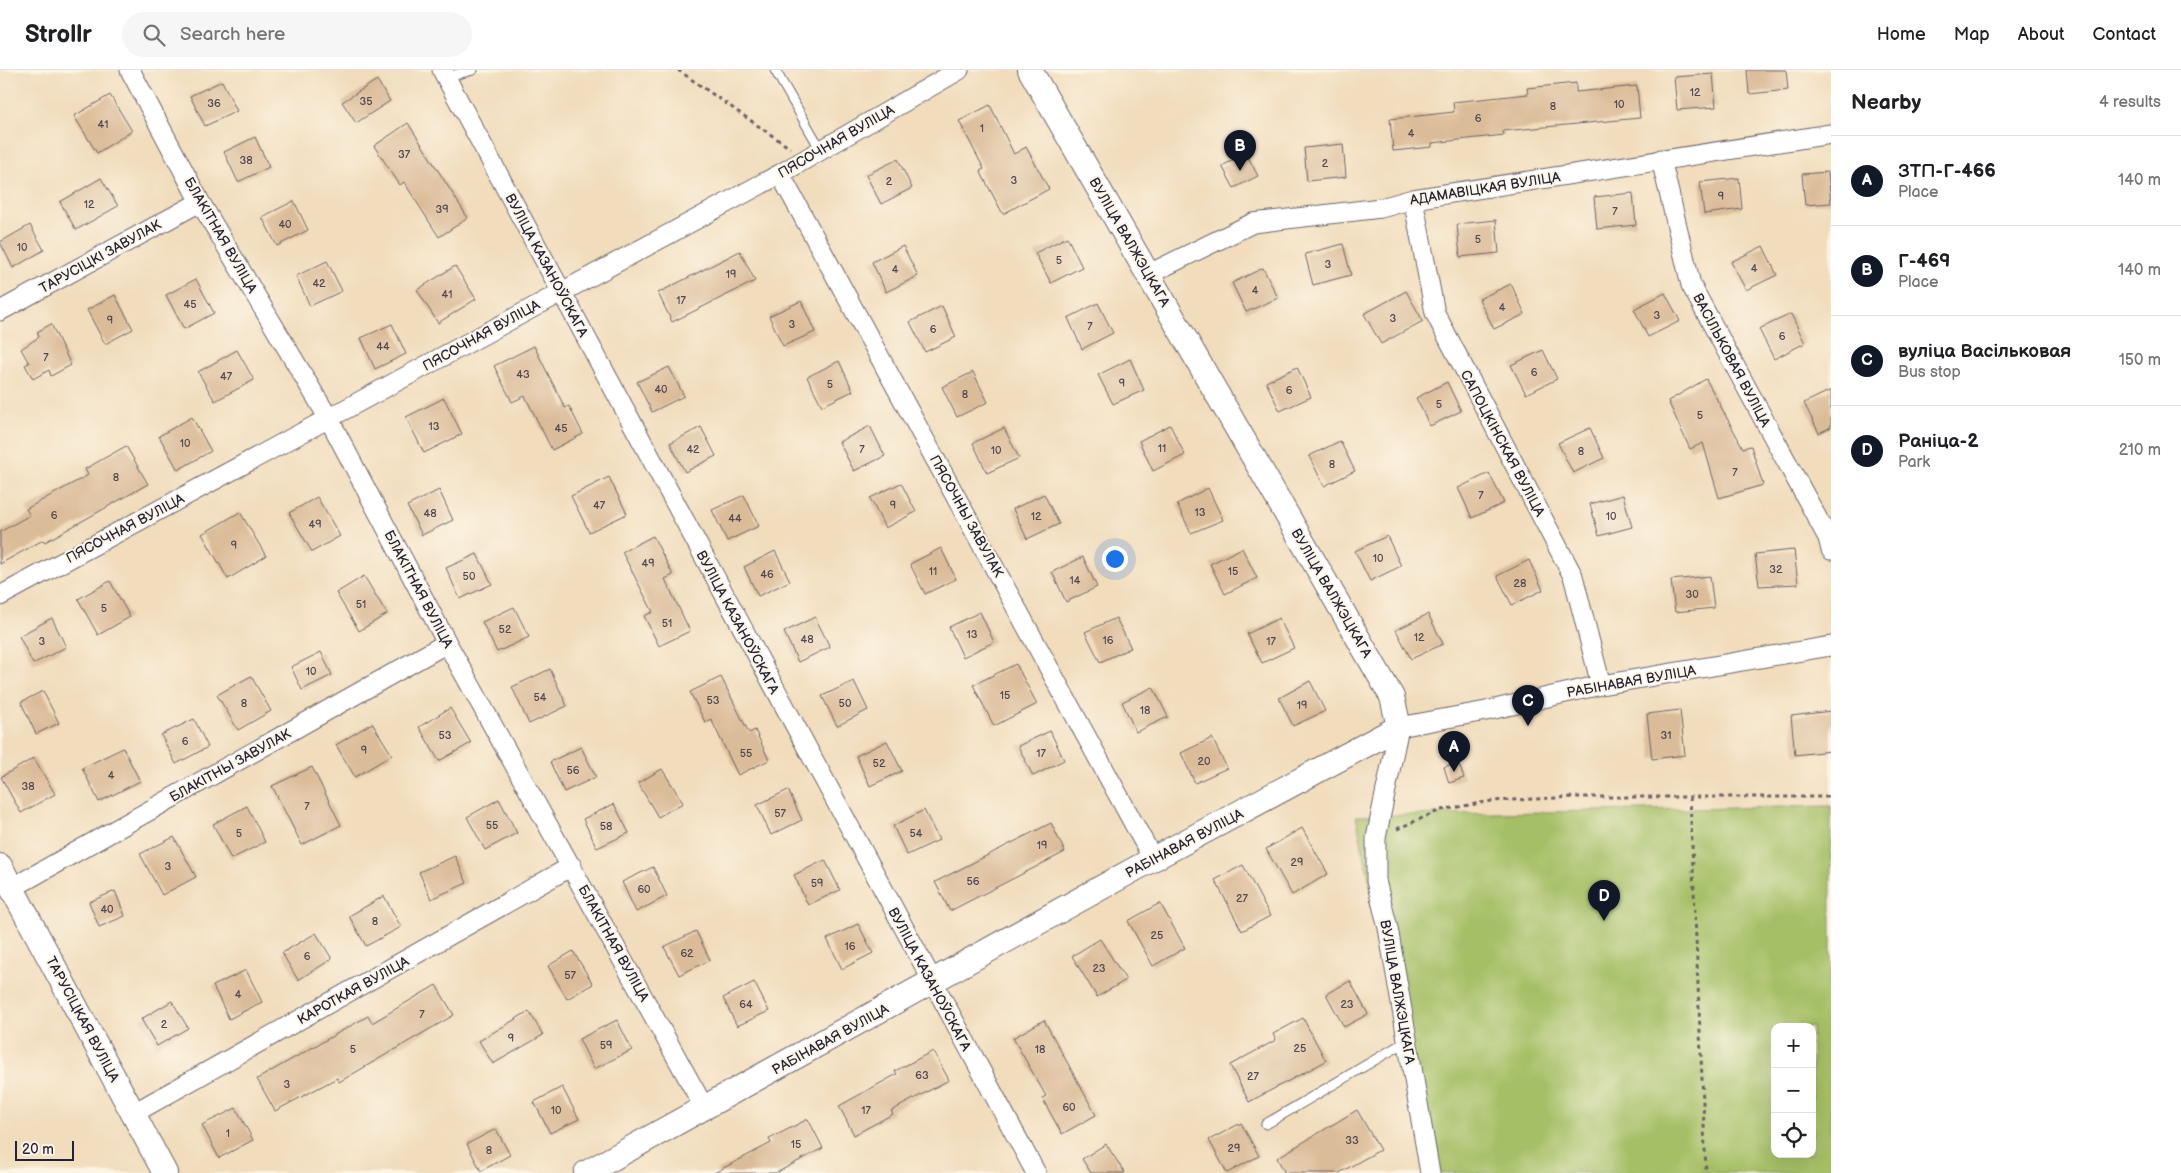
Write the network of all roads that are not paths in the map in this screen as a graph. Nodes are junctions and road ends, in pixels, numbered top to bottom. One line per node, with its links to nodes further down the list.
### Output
1 (130, 70): 12 (street, БЛАКІТНАЯ ВУЛІЦА)
2 (473, 70): 6 (lane)
3 (774, 70): 8 (lane)
4 (959, 70): 8 (street, ПЯСОЧНАЯ ВУЛІЦА)
5 (1030, 70): 13 (street, ВУЛІЦА ВАЛЖЭЦКАГА)
6 (444, 73): 14 (street, ВУЛІЦА КАЗАНОЎСКАГА)
7 (1831, 134): 9 (street, АДАМАВІЦКАЯ ВУЛІЦА)
8 (813, 154): 10 (street, ПЯСОЧНАЯ ВУЛІЦА)
9 (1661, 160): 11 (street, АДАМАВІЦКАЯ ВУЛІЦА); 17 (street, ВАСІЛЬКОВАЯ ВУЛІЦА)
10 (780, 174): 14 (street, ПЯСОЧНАЯ ВУЛІЦА); 23 (street, ПЯСОЧНЫ ЗАВУЛАК)
11 (1413, 199): 13 (street, АДАМАВІЦКАЯ ВУЛІЦА); 21 (street, САПОЦКІНСКАЯ ВУЛІЦА)
12 (200, 202): 15 (street, ТАРУСІЦКІ ЗАВУЛАК); 16 (street, БЛАКІТНАЯ ВУЛІЦА)
13 (1148, 274): 22 (street, ВУЛІЦА ВАЛЖЭЦКАГА)
14 (560, 291): 16 (street, ПЯСОЧНАЯ ВУЛІЦА); 27 (street, ВУЛІЦА КАЗАНОЎСКАГА)
15 (0, 310)
16 (329, 419): 18 (street, ПЯСОЧНАЯ ВУЛІЦА); 19 (street, БЛАКІТНАЯ ВУЛІЦА)
17 (1831, 550)
18 (0, 596)
19 (447, 642): 25 (street, БЛАКІТНАЯ ВУЛІЦА); 26 (street, БЛАКІТНЫ ЗАВУЛАК)
20 (1831, 646): 21 (street, РАБІНАВАЯ ВУЛІЦА)
21 (1601, 685): 22 (street, РАБІНАВАЯ ВУЛІЦА)
22 (1399, 728): 23 (street, РАБІНАВАЯ ВУЛІЦА); 28 (street, ВУЛІЦА ВАЛЖЭЦКАГА)
23 (1153, 859): 27 (street, РАБІНАВАЯ ВУЛІЦА)
24 (0, 866): 26 (street, ТАРУСІЦКАЯ ВУЛІЦА)
25 (572, 866): 29 (street, БЛАКІТНАЯ ВУЛІЦА); 30 (street, КАРОТКАЯ ВУЛІЦА)
26 (12, 888): 30 (street, ТАРУСІЦКАЯ ВУЛІЦА)
27 (932, 982): 29 (street, РАБІНАВАЯ ВУЛІЦА); 34 (street, ВУЛІЦА КАЗАНОЎСКАГА)
28 (1407, 1041): 31 (lane); 35 (street, ВУЛІЦА ВАЛЖЭЦКАГА)
29 (705, 1109): 33 (street, РАБІНАВАЯ ВУЛІЦА)
30 (134, 1113): 32 (street, ТАРУСІЦКАЯ ВУЛІЦА)
31 (1266, 1124)
32 (165, 1173)
33 (586, 1173)
34 (1036, 1173)
35 (1430, 1173)

